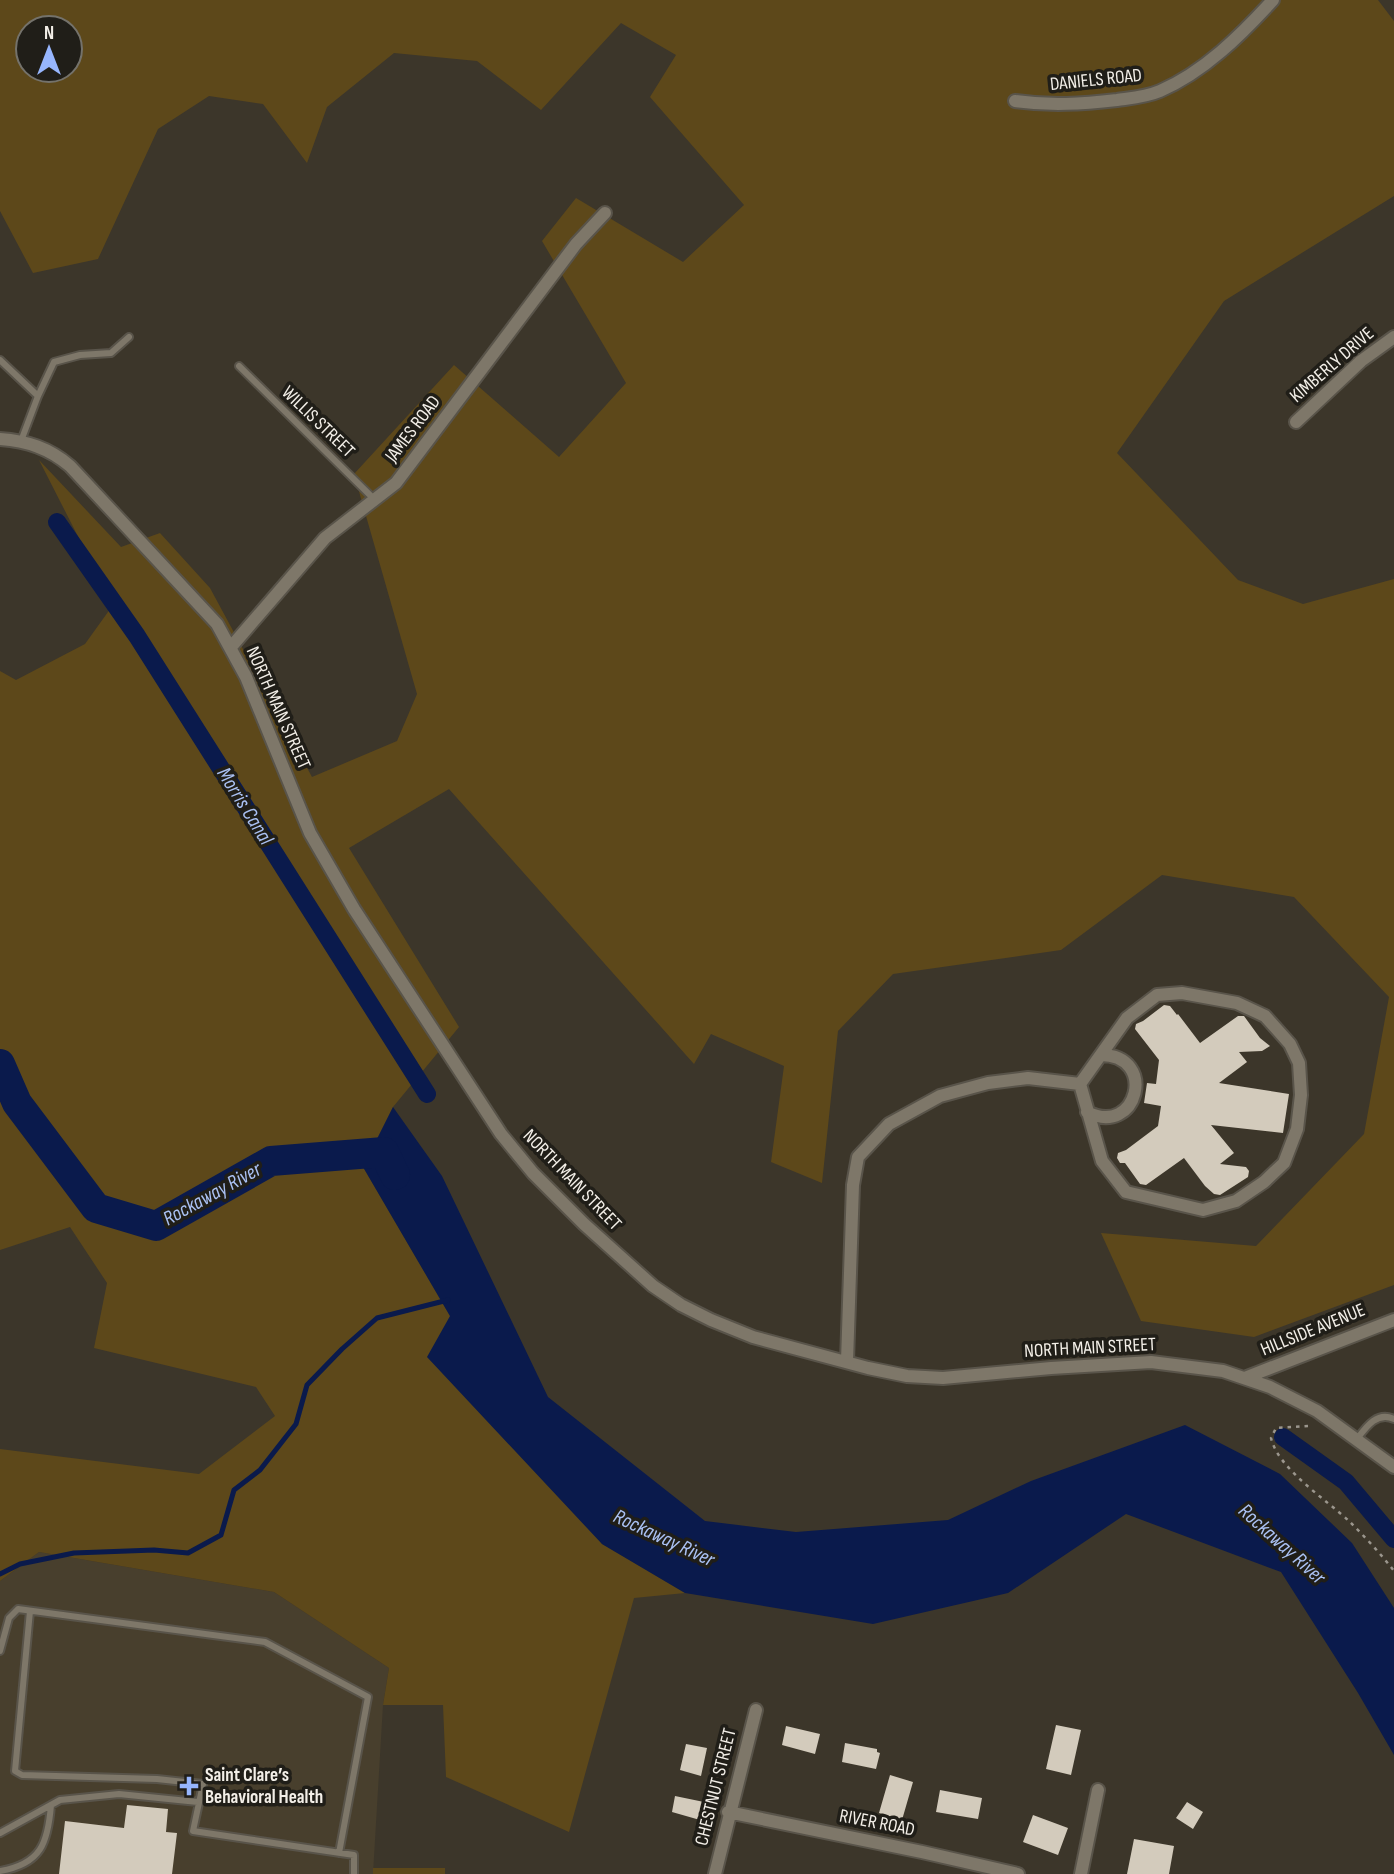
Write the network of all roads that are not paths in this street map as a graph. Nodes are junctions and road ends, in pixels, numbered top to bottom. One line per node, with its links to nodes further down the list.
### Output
1 (1273, 0): 2 (street, DANIELS ROAD)
2 (1015, 101)
3 (605, 213): 12 (street, JAMES ROAD)
4 (129, 337): 8 (lane)
5 (1394, 337): 9 (street, KIMBERLY DRIVE)
6 (0, 360): 8 (lane)
7 (239, 366): 12 (lane, WILLIS STREET)
8 (38, 396): 11 (lane)
9 (1296, 422)
10 (0, 439): 11 (street, NORTH MAIN STREET)
11 (21, 441): 13 (street, NORTH MAIN STREET)
12 (375, 500): 13 (street, JAMES ROAD)
13 (231, 647): 18 (street, NORTH MAIN STREET)
14 (1101, 1055): 15 (street); 16 (street); 16 (street)
15 (1080, 1084): 16 (street); 18 (street)
16 (1087, 1112)
17 (1394, 1320): 19 (street, HILLSIDE AVENUE)
18 (847, 1361): 19 (street, NORTH MAIN STREET)
19 (1247, 1377): 21 (street, NORTH MAIN STREET)
20 (1394, 1419): 21 (lane)
21 (1357, 1439): 22 (street, NORTH MAIN STREET)
22 (1394, 1467)
23 (30, 1611): 24 (lane); 27 (lane); 31 (lane)
24 (0, 1651)
25 (756, 1710): 29 (street, CHESTNUT STREET)
26 (1098, 1790): 36 (street)
27 (198, 1802): 28 (lane); 31 (lane)
28 (51, 1805): 30 (lane); 32 (lane)
29 (729, 1812): 34 (street, CHESTNUT STREET); 35 (street, RIVER ROAD)
30 (0, 1833)
31 (339, 1853): 33 (lane)
32 (0, 1871)
33 (355, 1874)
34 (715, 1874)
35 (1018, 1874)
36 (1081, 1874)

